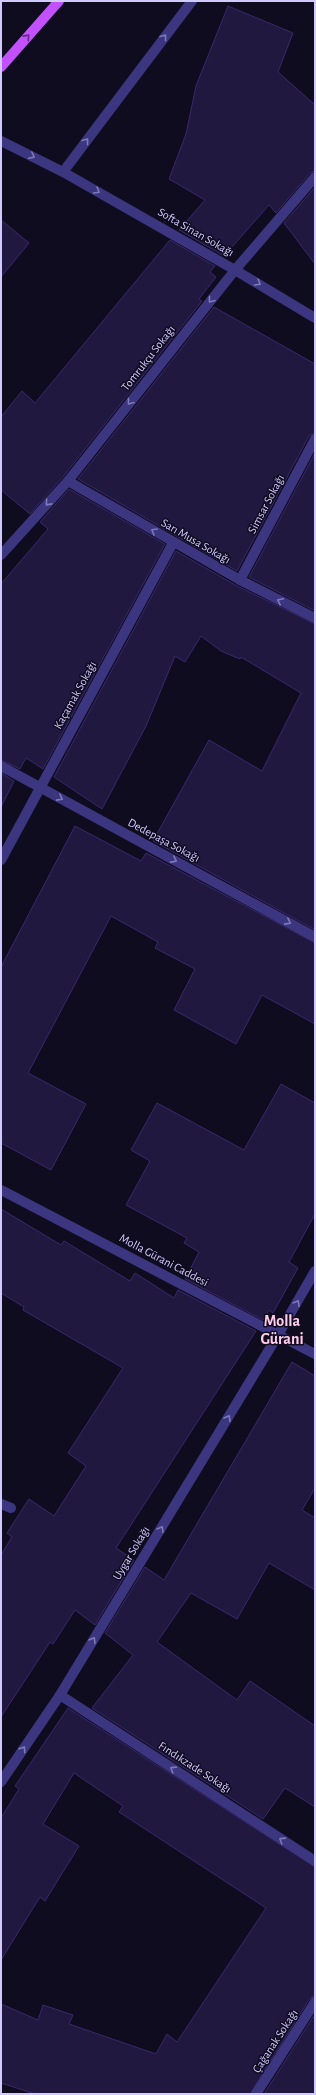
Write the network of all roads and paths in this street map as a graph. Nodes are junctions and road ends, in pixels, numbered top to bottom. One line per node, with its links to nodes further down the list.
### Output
1 (59, 1): 3 (main road, one-way to 1)
2 (192, 1): 5 (street, one-way to 2)
3 (1, 66)
4 (1, 140): 5 (street, Softa Sinan Sokağı, one-way to 5)
5 (63, 172): 7 (street, Softa Sinan Sokağı, one-way to 7)
6 (315, 177): 7 (street, Tomrukçu Sokağı)
7 (235, 270): 8 (street, Softa Sinan Sokağı, one-way to 8); 10 (street, Tomrukçu Sokağı, one-way to 10)
8 (315, 318)
9 (315, 439): 13 (street, Simsar Sokağı)
10 (68, 481): 11 (street, Sarı Musa Sokağı, one-way to 10); 12 (street, Tomrukçu Sokağı, one-way to 12)
11 (173, 543): 13 (street, Sarı Musa Sokağı); 16 (street, Kaçamak Sokağı)
12 (1, 555)
13 (240, 580): 14 (street, Sarı Musa Sokağı, one-way to 13)
14 (315, 618)
15 (1, 766): 16 (street, Dedepaşa Sokağı)
16 (39, 787): 17 (street, Kaçamak Sokağı); 18 (street, Dedepaşa Sokağı, one-way to 18)
17 (1, 860)
18 (315, 937)
19 (1, 1190): 21 (street, Molla Gürani Caddesi)
20 (315, 1271): 21 (street, Uygar Sokağı, one-way to 20)
21 (278, 1335): 22 (street, Molla Gürani Caddesi); 25 (street, Uygar Sokağı, one-way to 21)
22 (315, 1354)
23 (1, 1504): 24 (street)
24 (11, 1508)
25 (60, 1695): 26 (street, Uygar Sokağı, one-way to 25); 27 (street, Fındıkzade Sokağı, one-way to 25)
26 (1, 1782)
27 (315, 1861)
28 (315, 2002): 29 (street, Çağanak Sokağı)
29 (256, 2094)

